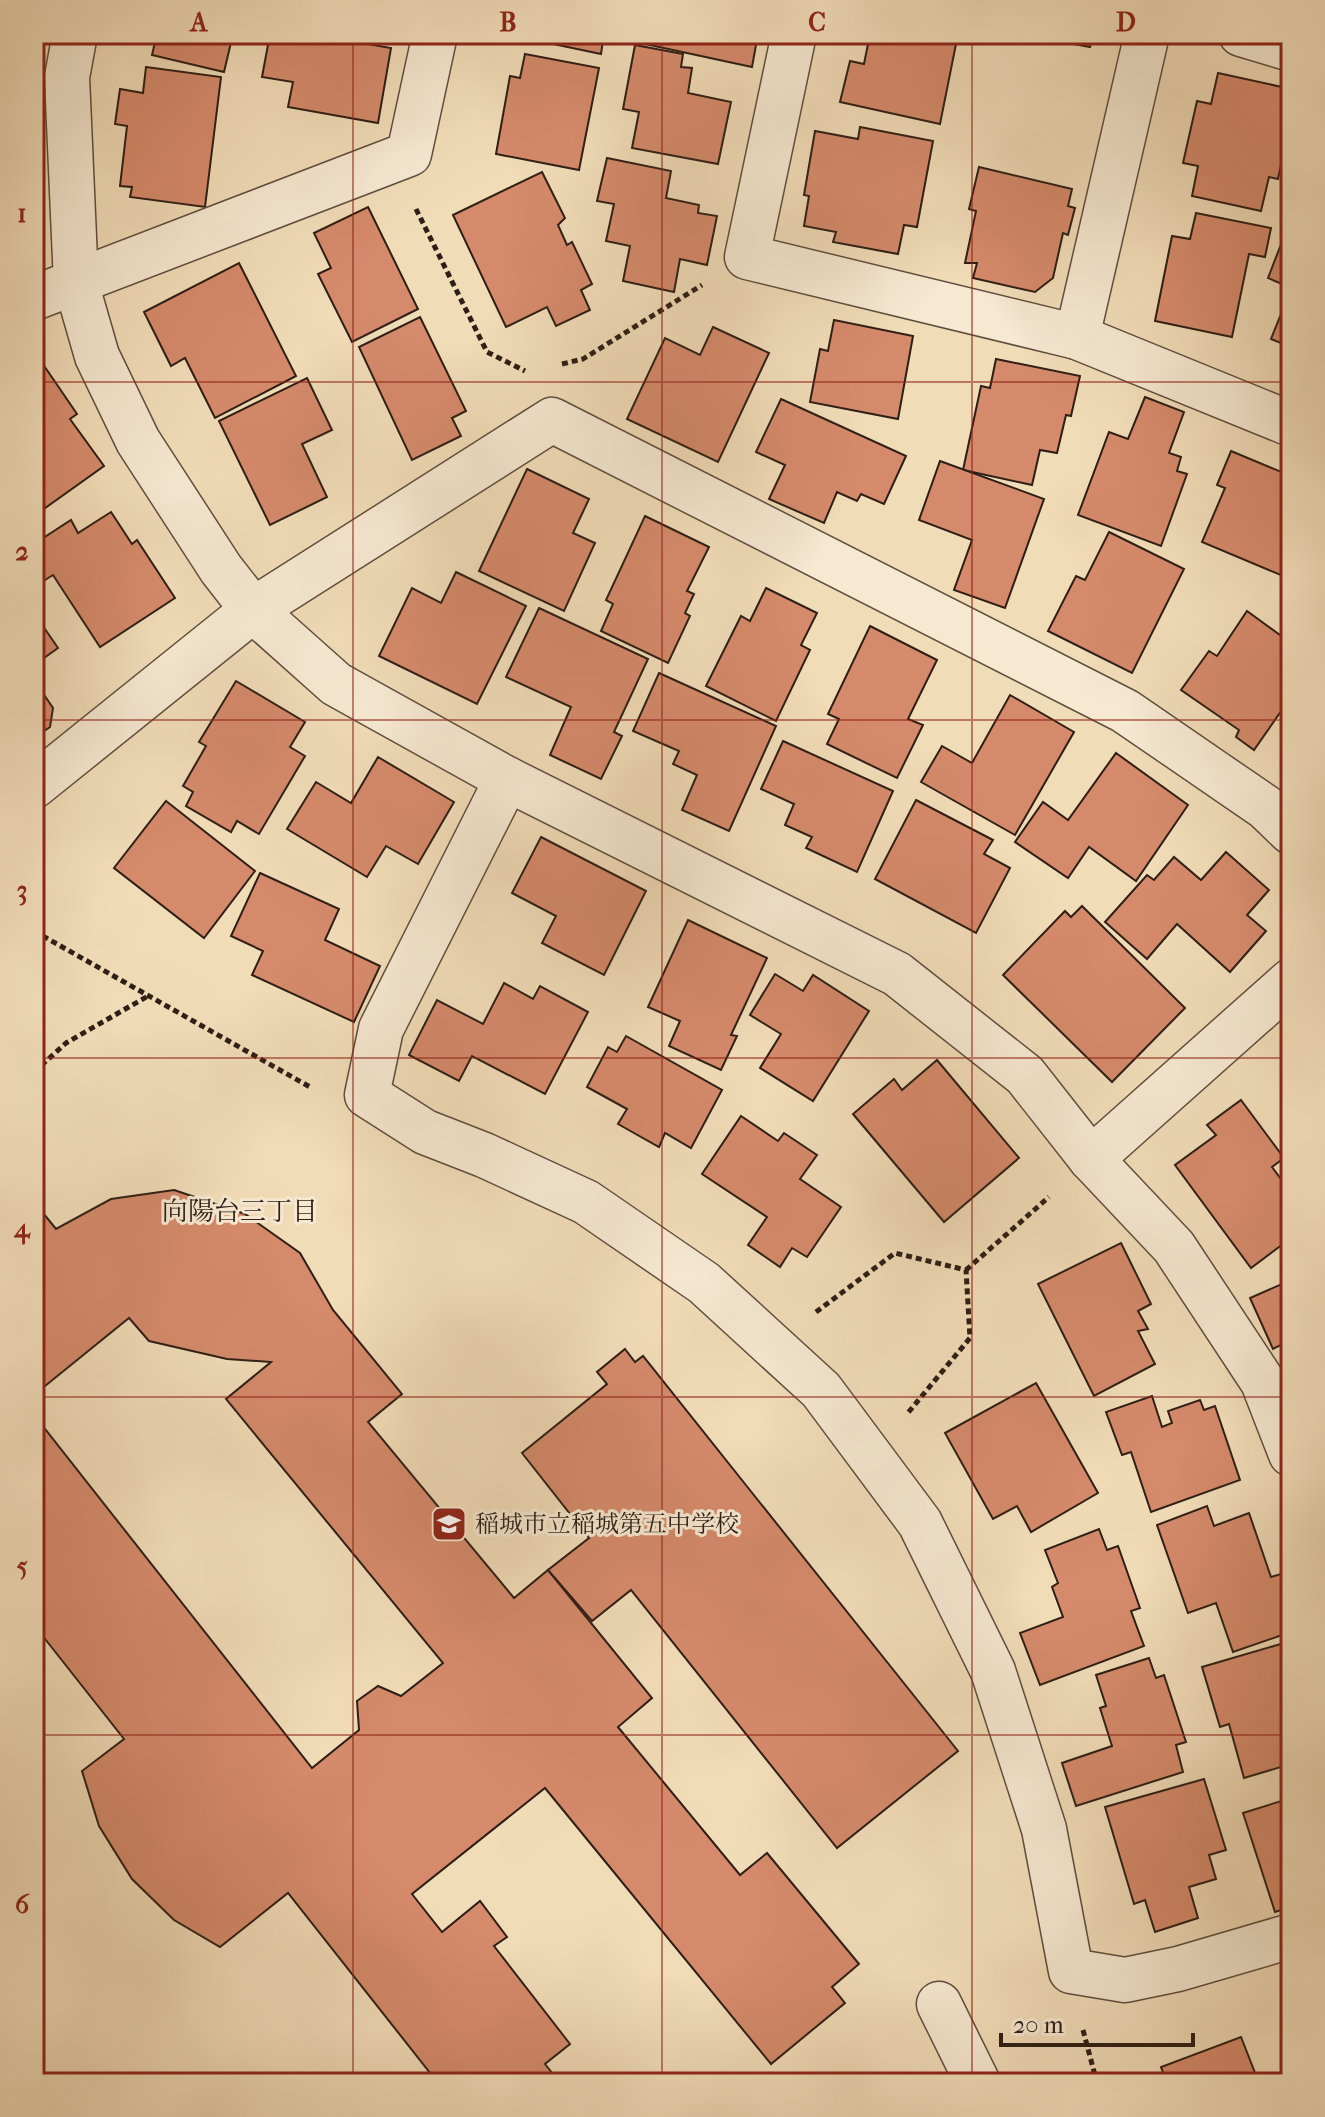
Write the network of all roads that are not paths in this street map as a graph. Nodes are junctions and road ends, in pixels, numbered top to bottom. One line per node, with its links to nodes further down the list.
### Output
1 (75, 34): 7 (street)
2 (435, 34): 8 (street)
3 (794, 34): 10 (street)
4 (1147, 34): 10 (street)
5 (1241, 34): 6 (street)
6 (1291, 49)
7 (51, 73): 8 (street)
8 (76, 283): 9 (street); 12 (street)
9 (34, 298)
10 (1077, 337): 11 (street)
11 (1291, 424)
12 (253, 610): 13 (street); 14 (street); 15 (street)
13 (507, 779): 17 (street); 19 (street)
14 (34, 786)
15 (1291, 832)
16 (1291, 981): 17 (street)
17 (1091, 1159): 18 (street)
18 (1291, 1454)
19 (1291, 1936)
20 (939, 2004): 21 (street)
21 (978, 2083)

